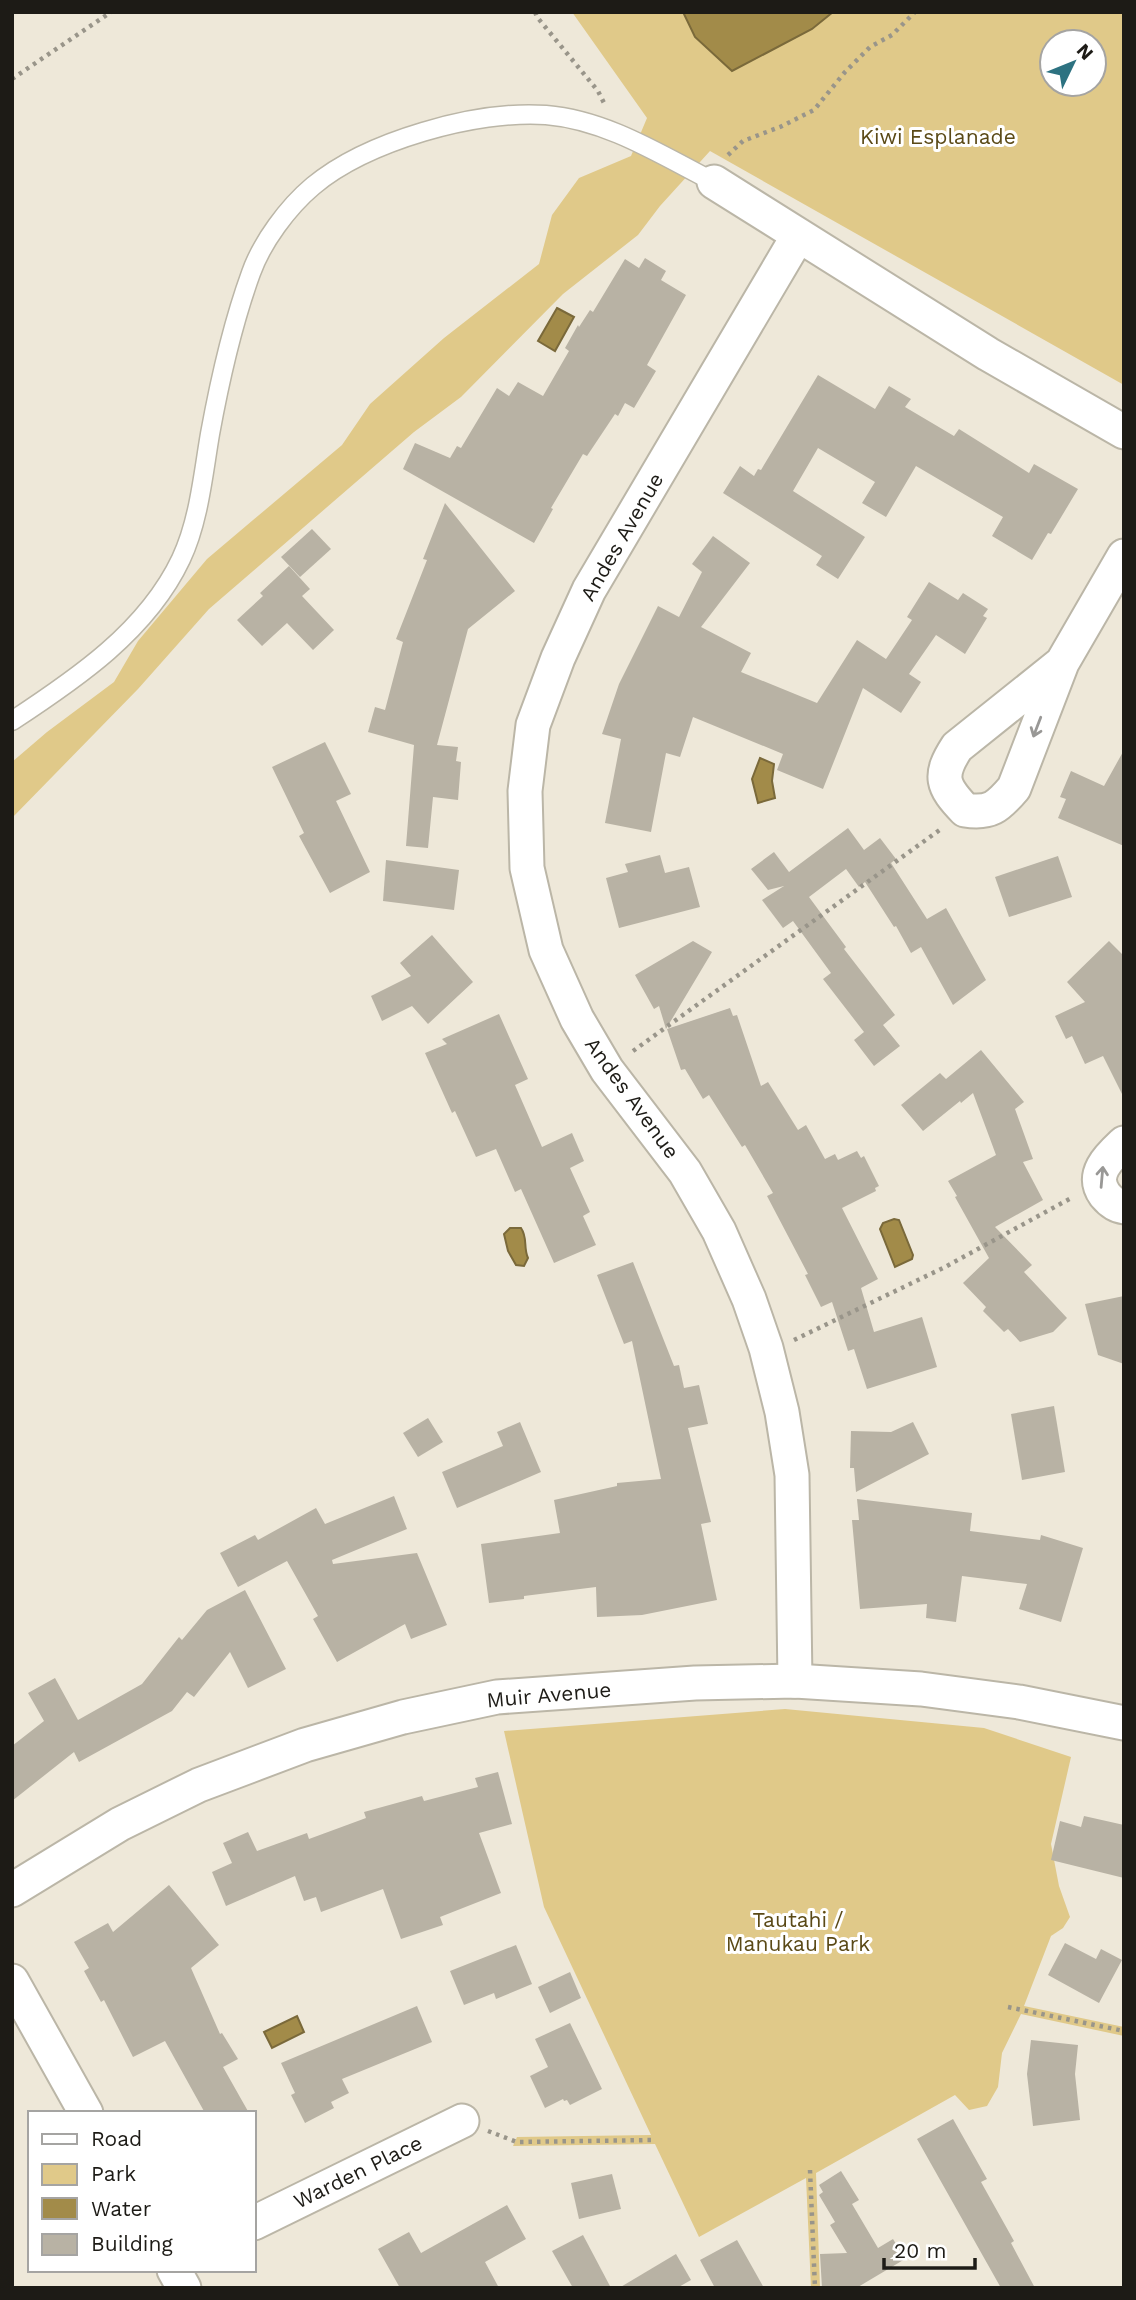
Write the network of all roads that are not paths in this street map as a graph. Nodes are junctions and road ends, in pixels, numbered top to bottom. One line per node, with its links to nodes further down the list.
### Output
1 (714, 182): 2 (street); 6 (lane)
2 (798, 236): 3 (street); 9 (street, Andes Avenue)
3 (1124, 432)
4 (1124, 556): 5 (street)
5 (1062, 663): 5 (street, one-way to 5)
6 (12, 721)
7 (1124, 1143): 8 (street, one-way to 7)
8 (1124, 1207)
9 (795, 1681): 10 (street, Muir Avenue); 11 (street, Muir Avenue)
10 (1124, 1723)
11 (12, 1890)
12 (12, 1981): 13 (street)
13 (85, 2111)
14 (462, 2121): 15 (street, Warden Place)
15 (256, 2222)
16 (175, 2272): 17 (street)
17 (184, 2288)

